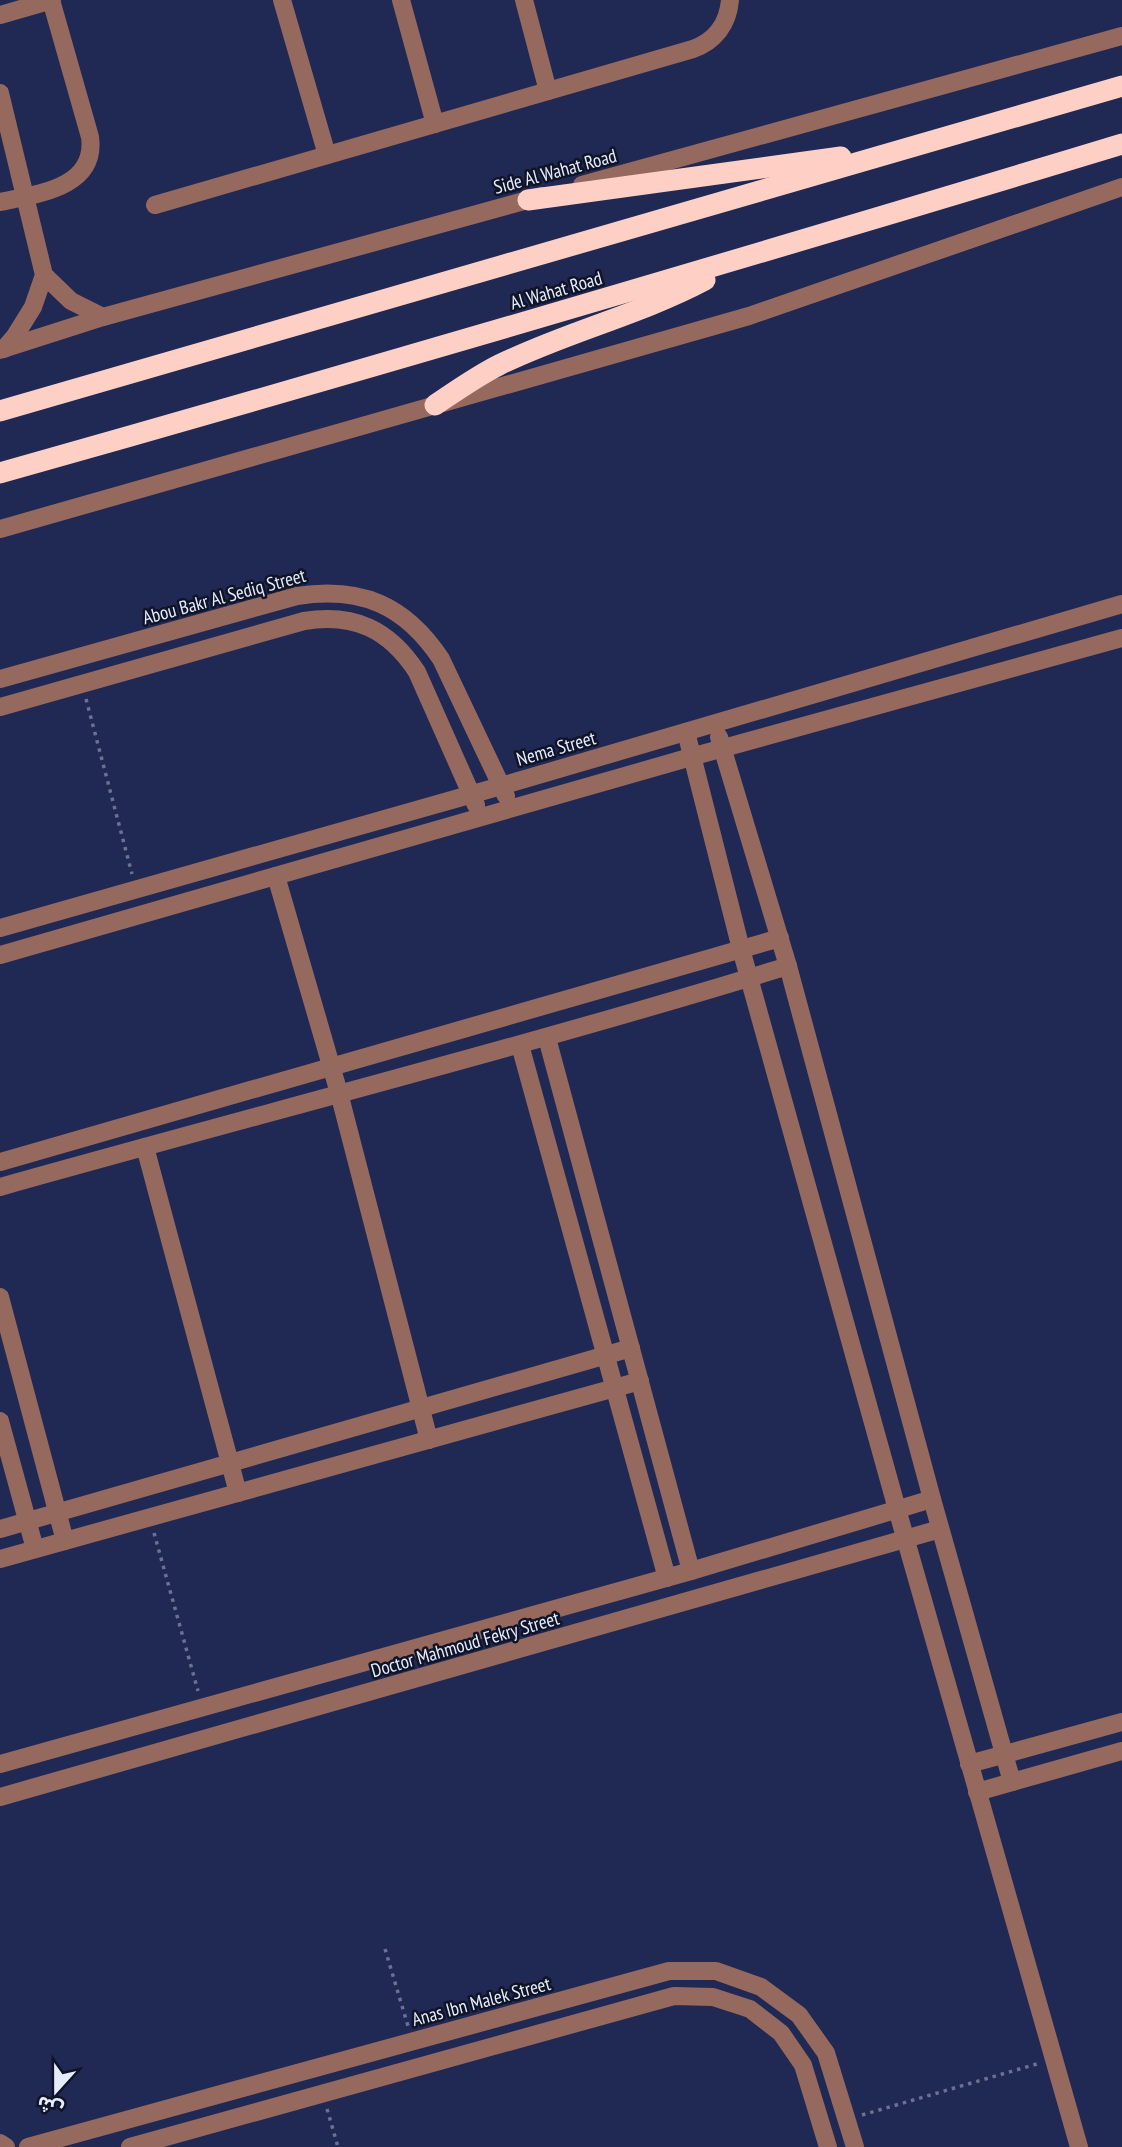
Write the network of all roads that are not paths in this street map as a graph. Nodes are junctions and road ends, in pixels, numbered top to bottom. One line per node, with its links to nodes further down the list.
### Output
1 (51, 0): 6 (street); 16 (street)
2 (282, 0): 14 (street)
3 (401, 0): 11 (street)
4 (524, 0): 9 (street)
5 (730, 0): 9 (street)
6 (0, 15)
7 (1122, 36): 17 (street, Side Al Wahat Road)
8 (1122, 86): 13 (highway, Al Wahat Road)
9 (548, 91): 11 (street)
10 (0, 93): 16 (street)
11 (435, 124): 14 (street)
12 (1122, 144): 20 (highway, Al Wahat Road)
13 (916, 146): 17 (highway); 25 (highway, Al Wahat Road)
14 (327, 155): 19 (street)
15 (1122, 187): 24 (street)
16 (24, 197): 18 (street); 21 (street)
17 (528, 200): 22 (street, Side Al Wahat Road)
18 (0, 202)
19 (155, 205)
20 (738, 260): 24 (highway); 26 (highway, Al Wahat Road)
21 (44, 275): 22 (street); 23 (street)
22 (103, 317): 23 (street, Side Al Wahat Road)
23 (2, 349)
24 (435, 405): 27 (street)
25 (0, 411)
26 (0, 473)
27 (0, 529)
28 (1122, 604): 32 (street, Nema Street)
29 (1122, 638): 34 (street)
30 (0, 679): 36 (street, Abou Bakr Al Sediq Street)
31 (0, 706): 37 (street)
32 (716, 723): 33 (street, Nema Street); 34 (street)
33 (686, 732): 35 (street); 36 (street, Nema Street)
34 (722, 749): 35 (street); 42 (street)
35 (691, 757): 38 (street); 43 (street)
36 (501, 786): 37 (street, Nema Street); 38 (street, Abou Bakr Al Sediq Street)
37 (472, 794): 39 (street); 41 (street, Nema Street)
38 (512, 809): 39 (street)
39 (482, 817): 40 (street)
40 (276, 876): 44 (street); 49 (street)
41 (0, 928)
42 (780, 939): 43 (street); 45 (street)
43 (741, 949): 46 (street); 49 (street)
44 (0, 955)
45 (788, 967): 46 (street); 64 (street)
46 (749, 978): 47 (street); 65 (street)
47 (547, 1038): 48 (street); 55 (street)
48 (520, 1045): 50 (street); 56 (street)
49 (331, 1065): 50 (street); 52 (street)
50 (339, 1093): 51 (street); 59 (street)
51 (145, 1147): 53 (street); 62 (street)
52 (0, 1161)
53 (0, 1187)
54 (0, 1297): 66 (street)
55 (631, 1348): 56 (street); 57 (street)
56 (606, 1355): 58 (street); 59 (street)
57 (640, 1381): 58 (street); 74 (street)
58 (615, 1388): 61 (street); 75 (street)
59 (420, 1409): 61 (street); 62 (street)
60 (0, 1421): 67 (street)
61 (429, 1440): 63 (street)
62 (230, 1464): 63 (street); 66 (street)
63 (238, 1493): 71 (street)
64 (932, 1499): 65 (street, Doctor Mahmoud Fekry Street); 69 (street)
65 (897, 1509): 70 (street); 74 (street, Doctor Mahmoud Fekry Street)
66 (57, 1513): 67 (street); 71 (street)
67 (27, 1521): 68 (street); 72 (street)
68 (0, 1529)
69 (940, 1529): 70 (street, Doctor Mahmoud Fekry Street); 80 (street)
70 (905, 1538): 77 (street, Doctor Mahmoud Fekry Street); 81 (street)
71 (65, 1541): 72 (street)
72 (35, 1549): 73 (street)
73 (0, 1559)
74 (691, 1571): 75 (street, Doctor Mahmoud Fekry Street)
75 (667, 1578): 76 (street, Doctor Mahmoud Fekry Street)
76 (439, 1642): 77 (street); 82 (street, Doctor Mahmoud Fekry Street)
77 (450, 1671): 85 (street, Doctor Mahmoud Fekry Street)
78 (1122, 1722): 80 (street)
79 (1122, 1751): 83 (street)
80 (1003, 1755): 81 (street); 83 (street)
81 (969, 1764): 84 (street)
82 (0, 1765)
83 (1012, 1782): 84 (street)
84 (977, 1792): 94 (street)
85 (0, 1797)
86 (413, 2041): 87 (street); 90 (street, Anas Ibn Malek Street); 93 (street, Anas Ibn Malek Street)
87 (420, 2066): 91 (street); 92 (street)
88 (0, 2143): 89 (street)
89 (6, 2147)
90 (27, 2147)
91 (130, 2147)
92 (828, 2147)
93 (855, 2147)
94 (1079, 2147)

